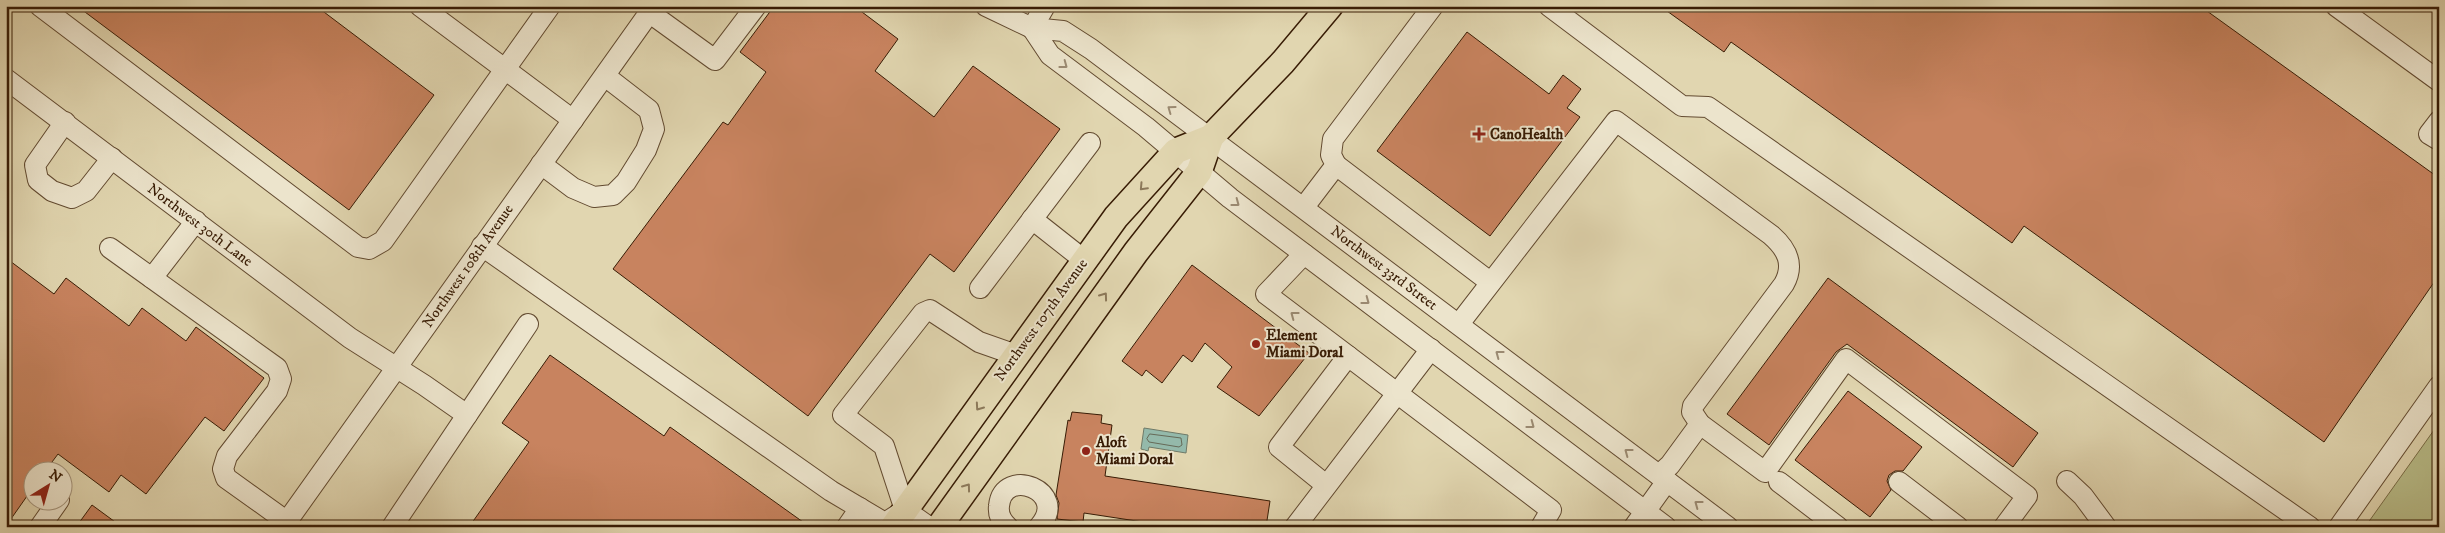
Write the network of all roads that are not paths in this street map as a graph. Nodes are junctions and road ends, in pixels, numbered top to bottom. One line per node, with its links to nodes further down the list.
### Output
1 (40, 6): 13 (street)
2 (420, 6): 13 (street)
3 (550, 6): 13 (street)
4 (756, 6): 11 (street)
5 (986, 6): 12 (street, Northwest 33rd Street)
6 (1046, 6): 12 (street)
7 (1330, 6): 20 (main road, Northwest 107th Avenue)
8 (1433, 6): 26 (street)
9 (1549, 6): 73 (street)
10 (2336, 6): 16 (street)
11 (652, 9): 14 (street, Northwest 108th Avenue)
12 (1032, 28): 20 (street, Northwest 33rd Street, one-way to 12); 23 (street, one-way to 23)
13 (504, 70): 17 (street)
14 (605, 76): 17 (street, Northwest 108th Avenue); 25 (street)
15 (7, 81): 19 (street, Northwest 30th Lane)
16 (2439, 81)
17 (573, 120): 25 (street, Northwest 108th Avenue)
18 (2439, 121): 21 (street)
19 (65, 122): 24 (street, Northwest 30th Lane); 24 (street)
20 (1211, 138): 23 (main road, Northwest 107th Avenue); 27 (main road, Northwest 107th Avenue); 28 (street, Northwest 33rd Street)
21 (2439, 140)
22 (1090, 143): 29 (street)
23 (1176, 151): 27 (street); 34 (main road, Northwest 107th Avenue, one-way to 34)
24 (112, 158): 30 (street, Northwest 30th Lane)
25 (541, 164): 31 (street, Northwest 108th Avenue)
26 (1336, 165): 28 (street); 36 (street)
27 (1199, 172): 33 (street, one-way to 33); 64 (main road, Northwest 107th Avenue, one-way to 27)
28 (1304, 207): 39 (street, Northwest 33rd Street)
29 (1032, 219): 34 (street); 37 (street)
30 (196, 222): 35 (street); 43 (street, Northwest 30th Lane)
31 (482, 246): 43 (street, Northwest 108th Avenue); 53 (street)
32 (110, 248): 35 (street)
33 (1304, 254): 40 (street, one-way to 40); 42 (street, one-way to 33)
34 (1084, 260): 41 (main road, Northwest 107th Avenue)
35 (152, 278): 57 (street)
36 (1490, 282): 39 (street); 47 (street)
37 (980, 288)
38 (528, 324): 46 (street)
39 (1459, 324): 48 (street, Northwest 33rd Street, one-way to 39)
40 (1431, 349): 45 (street); 56 (street, one-way to 56)
41 (1016, 355): 55 (main road, Northwest 107th Avenue, one-way to 55); 55 (street)
42 (1348, 356): 45 (street); 52 (street)
43 (397, 367): 46 (street, Northwest 30th Lane); 57 (street, Northwest 108th Avenue)
44 (2439, 386): 74 (street)
45 (1397, 394): 52 (street); 66 (street)
46 (467, 415): 61 (street)
47 (1700, 424): 48 (street); 71 (street)
48 (1663, 478): 56 (street); 68 (street, Northwest 33rd Street, one-way to 48)
49 (2067, 481): 72 (street)
50 (1779, 482): 69 (street)
51 (1899, 482): 70 (street)
52 (1326, 485): 58 (street)
53 (860, 508): 55 (street); 62 (street)
54 (52, 510): 60 (street)
55 (899, 519): 63 (street)
56 (1640, 519): 67 (street)
57 (285, 524)
58 (1304, 524)
59 (1046, 525): 65 (street)
60 (40, 527)
61 (392, 527)
62 (847, 527)
63 (929, 527)
64 (939, 527)
65 (1008, 527)
66 (1541, 527)
67 (1666, 527)
68 (1728, 527)
69 (1838, 527)
70 (1958, 527)
71 (2004, 527)
72 (2106, 527)
73 (2310, 527)
74 (2339, 527)

